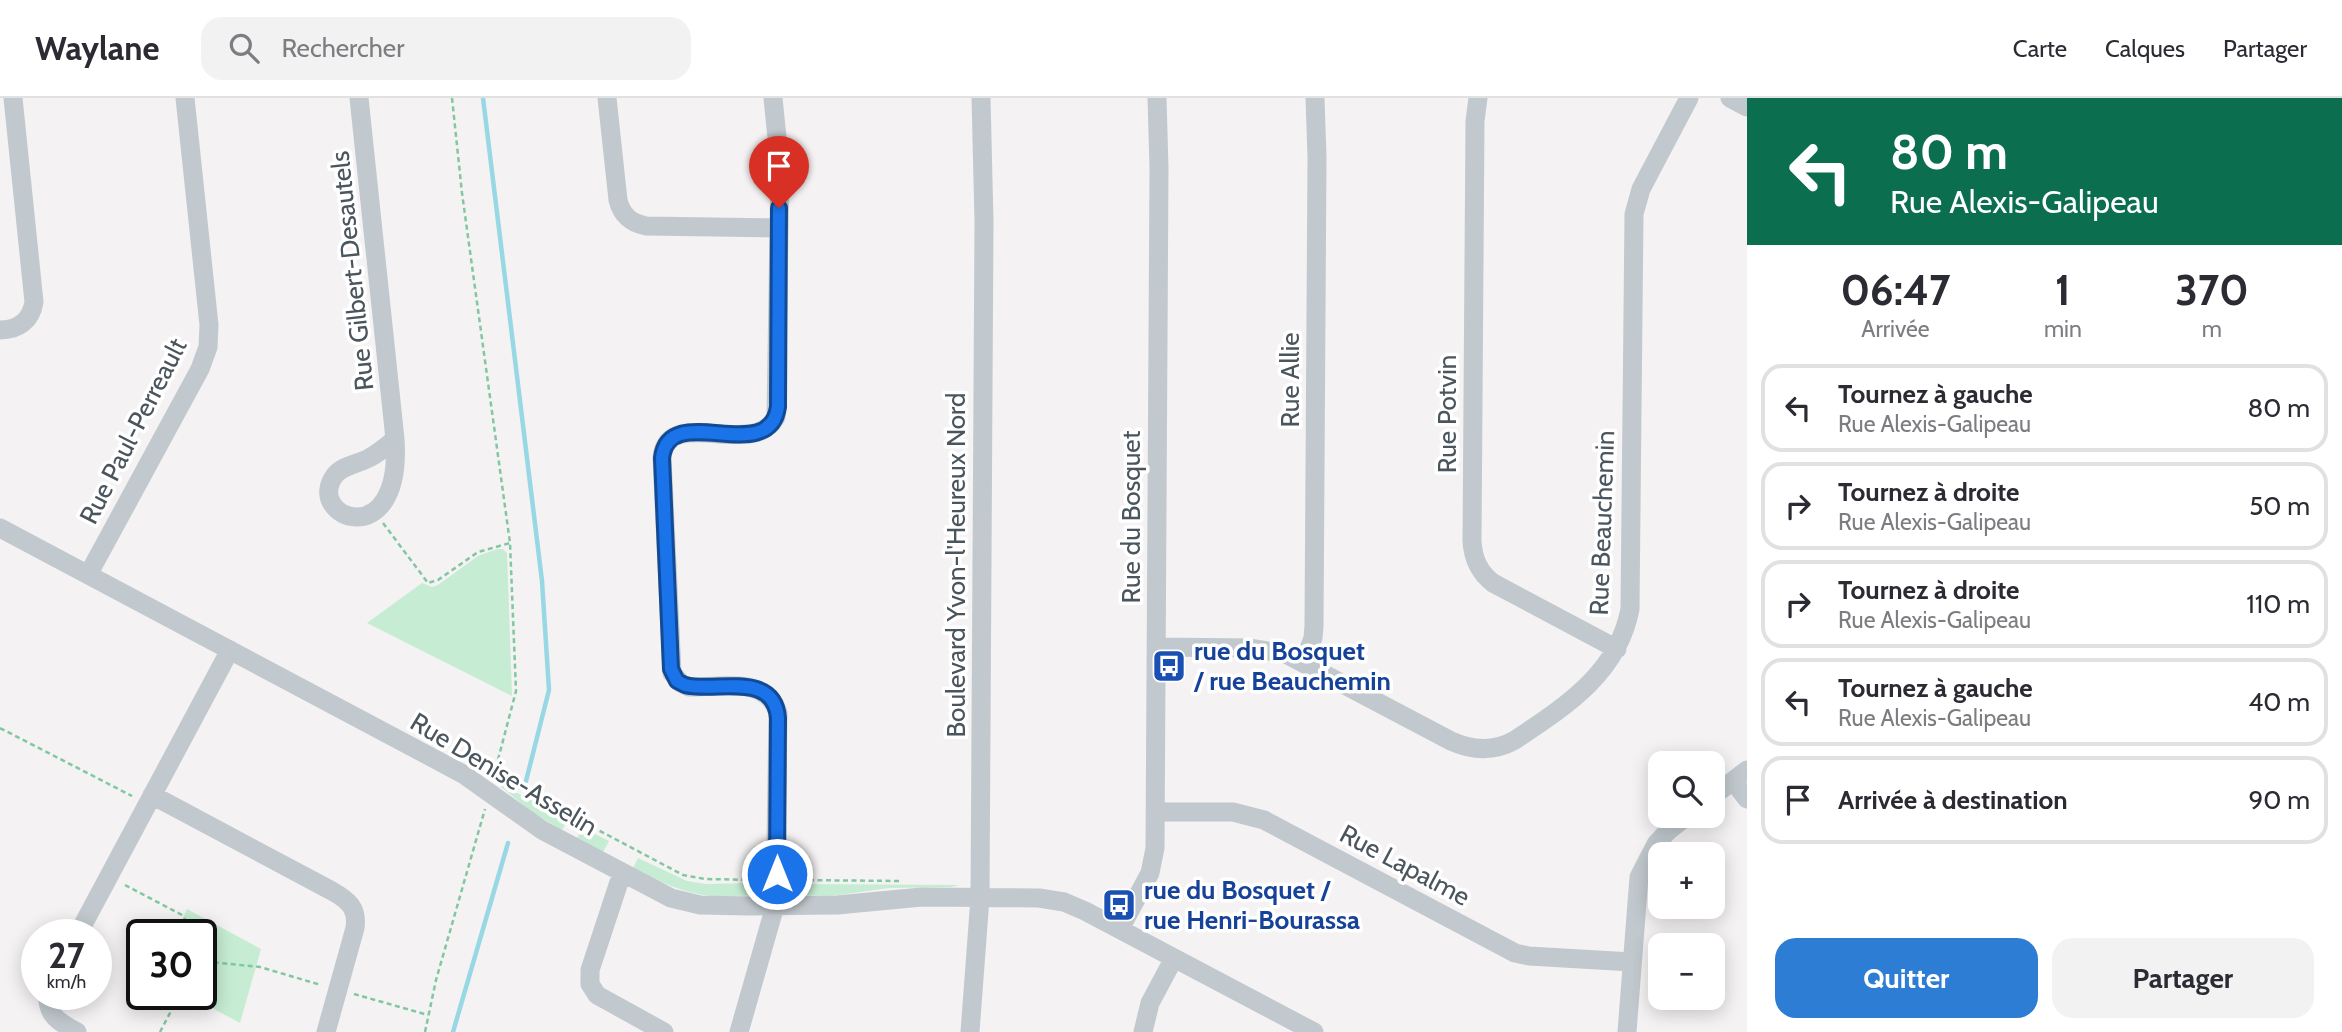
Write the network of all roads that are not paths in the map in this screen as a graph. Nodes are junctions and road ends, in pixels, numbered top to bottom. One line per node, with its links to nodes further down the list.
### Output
1 (13, 98): 14 (street)
2 (185, 98): 17 (street, Rue Paul-Perreault)
3 (359, 98): 15 (street, Rue Gilbert-Desautels)
4 (607, 98): 13 (street)
5 (772, 98): 13 (street)
6 (981, 98): 29 (street, Boulevard Yvon-l'Heureux Nord)
7 (1157, 98): 18 (street, Rue du Bosquet)
8 (1315, 98): 21 (street, Rue Allie)
9 (1478, 98): 19 (street, Rue Potvin)
10 (1689, 98): 19 (street, Rue Beauchemin)
11 (1730, 98): 12 (street)
12 (1747, 107)
13 (779, 228): 30 (street)
14 (0, 330)
15 (396, 439)
16 (0, 528): 17 (street, Rue Denise-Asselin)
17 (88, 575): 20 (street, Rue Denise-Asselin)
18 (1156, 647): 21 (street, Rue Beauchemin); 26 (street, Rue du Bosquet)
19 (1617, 649): 21 (street, Rue Beauchemin)
20 (230, 650): 25 (street); 28 (street, Rue Denise-Asselin)
21 (1304, 662)
22 (1740, 776): 23 (street); 24 (street)
23 (1725, 787)
24 (1747, 799)
25 (150, 800): 31 (street); 37 (street)
26 (1155, 811): 32 (street, Rue du Bosquet); 34 (street, Rue Lapalme)
27 (1672, 828): 34 (street)
28 (622, 873): 30 (street, Rue Denise-Asselin); 38 (street)
29 (980, 898): 30 (street, Rue Denise-Asselin); 32 (street, Rue Denise-Asselin); 40 (street, Boulevard Yvon-l'Heureux Nord)
30 (775, 906): 39 (street)
31 (86, 919)
32 (1120, 929): 33 (street, Rue Denise-Asselin)
33 (1174, 958): 41 (street); 42 (street, Rue Denise-Asselin)
34 (1632, 962): 43 (street)
35 (50, 1010): 36 (street)
36 (77, 1032)
37 (326, 1032)
38 (664, 1032)
39 (739, 1032)
40 (970, 1032)
41 (1143, 1032)
42 (1314, 1032)
43 (1627, 1032)

